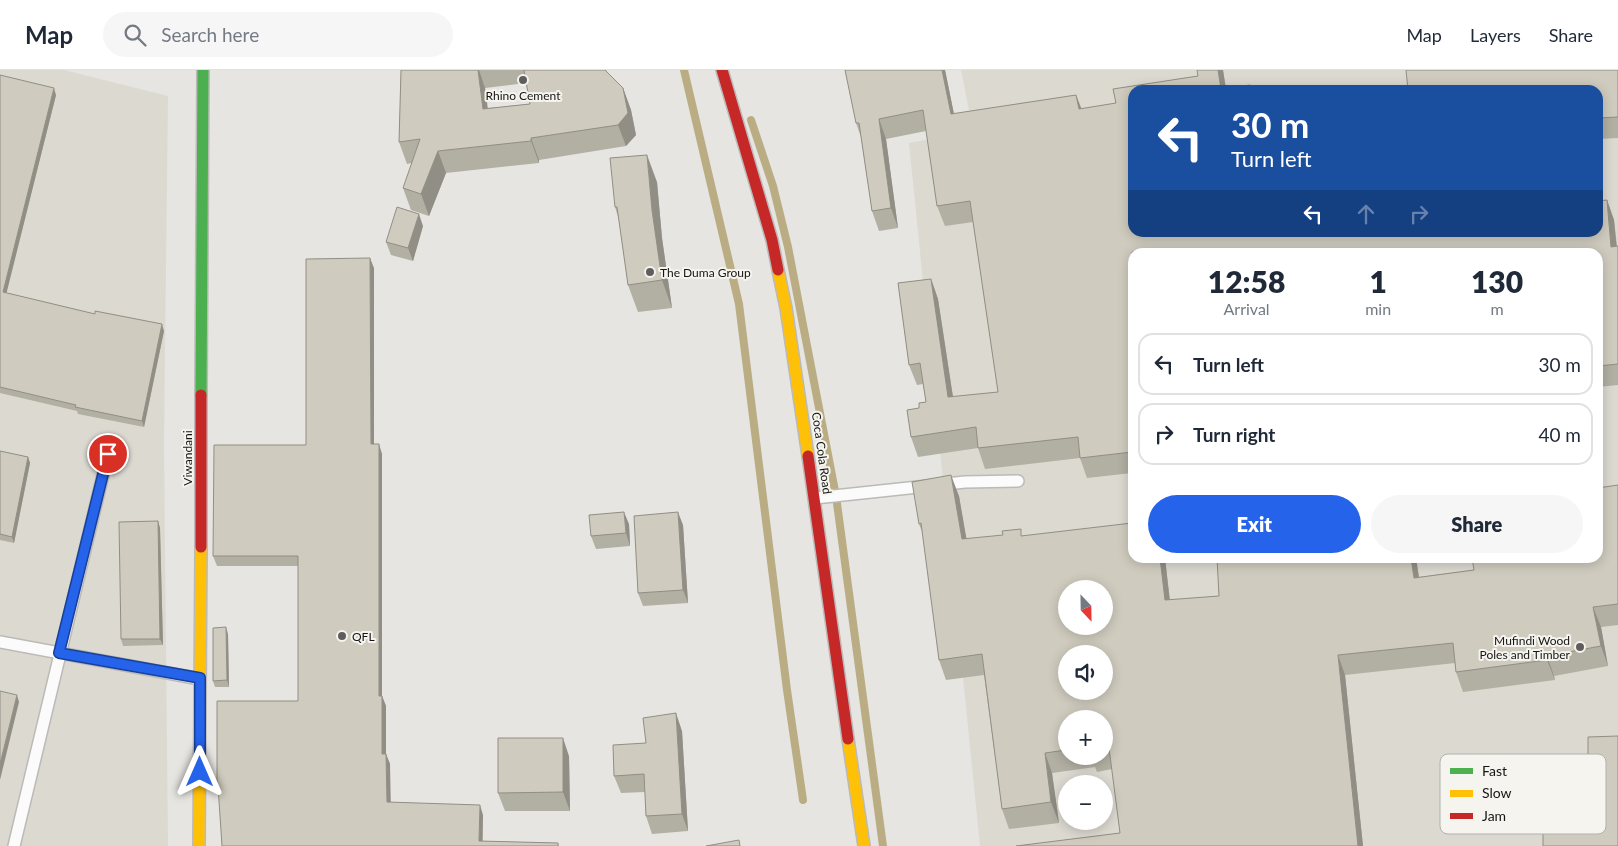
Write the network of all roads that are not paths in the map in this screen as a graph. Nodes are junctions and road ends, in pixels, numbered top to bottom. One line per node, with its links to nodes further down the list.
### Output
1 (203, 70): 8 (main road, Viwandani)
2 (722, 70): 5 (main road, Coca Cola Road)
3 (108, 454): 7 (lane)
4 (1018, 481): 5 (lane)
5 (815, 498): 11 (main road, Coca Cola Road)
6 (0, 642): 7 (lane)
7 (59, 653): 8 (lane); 9 (lane)
8 (200, 678): 10 (main road, Viwandani)
9 (14, 846)
10 (200, 846)
11 (864, 846)

